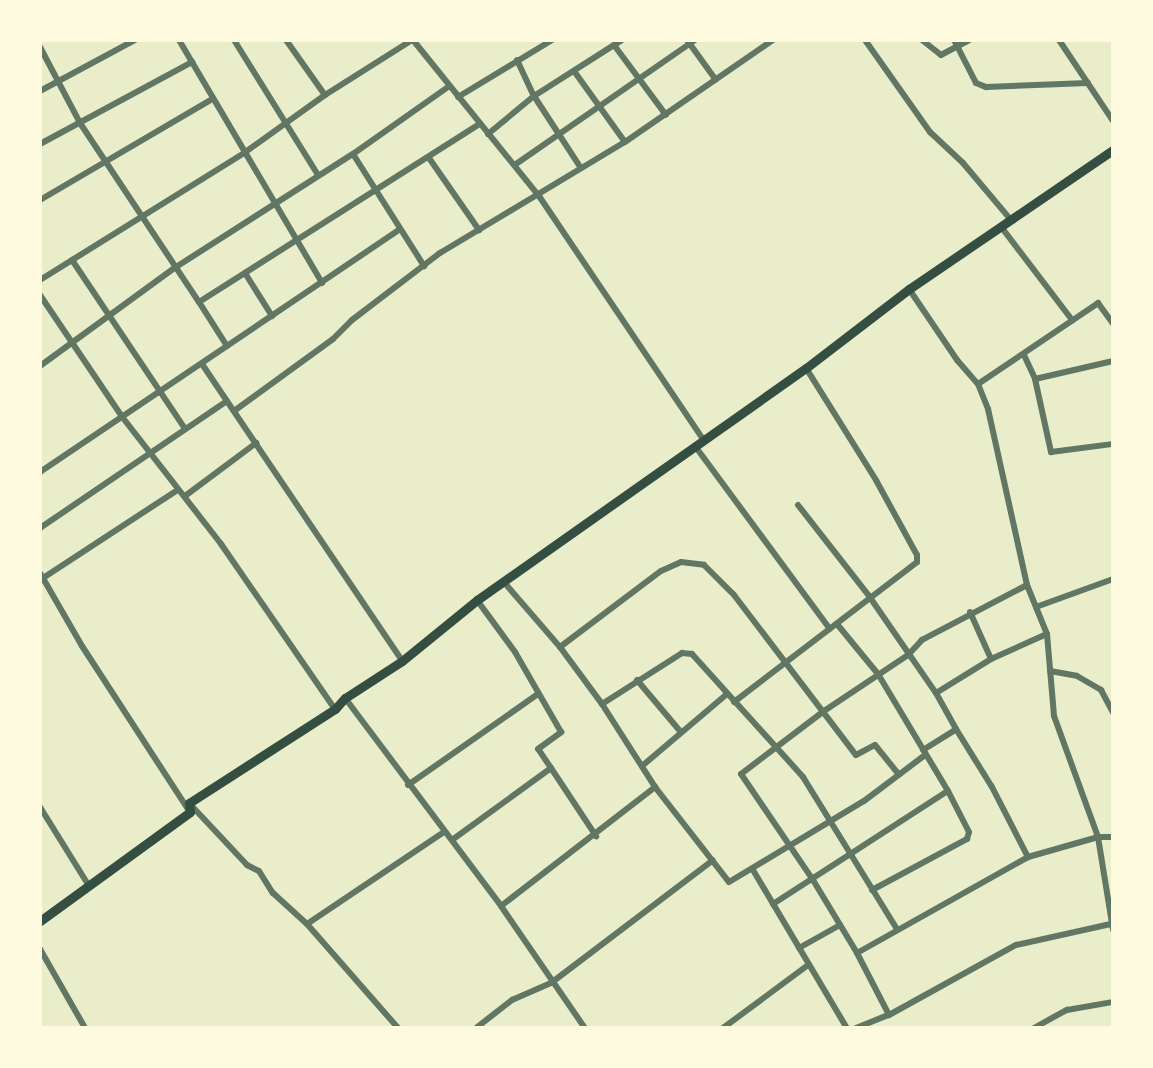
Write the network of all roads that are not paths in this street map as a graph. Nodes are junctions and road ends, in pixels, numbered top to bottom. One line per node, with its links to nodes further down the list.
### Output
1 (135, 40): 23 (street)
2 (179, 40): 19 (street)
3 (234, 40): 36 (street)
4 (286, 40): 27 (street)
5 (412, 40): 25 (street); 27 (street)
6 (552, 40): 18 (street)
7 (622, 40): 15 (street)
8 (773, 40): 22 (street)
9 (865, 40): 54 (street)
10 (922, 40): 17 (street)
11 (954, 40): 17 (street)
12 (969, 40): 17 (street)
13 (1059, 40): 24 (street)
14 (691, 41): 21 (street); 22 (street)
15 (614, 45): 20 (street); 21 (street)
16 (40, 47): 23 (street)
17 (959, 47): 24 (street)
18 (517, 60): 28 (street); 29 (street)
19 (192, 62): 30 (street); 34 (street)
20 (574, 71): 28 (street); 31 (street)
21 (639, 78): 31 (street); 32 (street)
22 (716, 80): 32 (street)
23 (57, 82): 26 (street); 34 (street)
24 (1088, 83): 33 (street)
25 (448, 87): 29 (street); 43 (street)
26 (40, 91)
27 (325, 95): 36 (street)
28 (534, 96): 37 (street); 38 (street)
29 (458, 97): 35 (street)
30 (212, 99): 42 (street); 45 (street)
31 (598, 104): 38 (street); 40 (street)
32 (666, 115): 40 (street)
33 (1113, 121)
34 (80, 123): 39 (street); 45 (street)
35 (479, 124): 37 (street); 44 (street)
36 (285, 125): 42 (street); 48 (street)
37 (488, 134): 46 (street)
38 (559, 134): 46 (street); 47 (street)
39 (41, 142)
40 (625, 142): 47 (street)
41 (1113, 150): 54 (main road)
42 (244, 153): 52 (street); 53 (street)
43 (353, 154): 48 (street); 49 (street)
44 (429, 158): 49 (street); 57 (street)
45 (107, 162): 51 (street); 53 (street)
46 (516, 164): 50 (street)
47 (581, 168): 50 (street)
48 (318, 175): 52 (street)
49 (378, 192): 56 (street); 58 (street)
50 (539, 196): 57 (street); 86 (street)
51 (40, 200)
52 (275, 205): 58 (street); 61 (street)
53 (140, 215): 59 (street); 61 (street)
54 (1012, 221): 55 (main road)
55 (1002, 228): 65 (main road); 70 (street)
56 (400, 229): 60 (street); 64 (street)
57 (479, 230): 60 (street)
58 (297, 243): 62 (street); 64 (street)
59 (72, 260): 63 (street); 68 (street)
60 (424, 266): 83 (street)
61 (176, 267): 67 (street); 68 (street)
62 (245, 273): 67 (street); 69 (street)
63 (40, 280)
64 (322, 283): 69 (street)
65 (909, 289): 78 (main road); 80 (street)
66 (40, 295): 72 (street)
67 (199, 302): 73 (street)
68 (107, 315): 72 (street); 81 (street)
69 (272, 316): 73 (street)
70 (1072, 320): 71 (street); 74 (street)
71 (1113, 324)
72 (71, 342): 77 (street); 84 (street)
73 (227, 346): 76 (street)
74 (1024, 355): 79 (street); 80 (street)
75 (1113, 361): 79 (street)
76 (202, 364): 81 (street); 82 (street)
77 (40, 366)
78 (806, 368): 86 (main road); 99 (street)
79 (1035, 379): 88 (street)
80 (978, 384): 98 (street)
81 (159, 392): 84 (street); 85 (street)
82 (227, 401): 83 (street); 85 (street)
83 (234, 411): 87 (street)
84 (123, 418): 89 (street); 90 (street)
85 (185, 429): 89 (street)
86 (698, 442): 97 (main road); 104 (street)
87 (256, 443): 92 (street); 109 (street)
88 (1113, 444)
89 (151, 455): 91 (street); 94 (street)
90 (40, 472)
91 (176, 491): 92 (street); 95 (street)
92 (185, 496): 120 (street)
93 (798, 505): 99 (street)
94 (40, 528)
95 (41, 576): 134 (street)
96 (1113, 579): 101 (street)
97 (503, 581): 100 (main road); 106 (street)
98 (1027, 585): 101 (street); 102 (street)
99 (869, 596): 103 (street); 107 (street)
100 (477, 600): 109 (main road); 115 (street)
101 (1036, 607): 105 (street)
102 (970, 612): 107 (street); 108 (street)
103 (837, 624): 104 (street); 112 (street)
104 (830, 629): 110 (street)
105 (1047, 634): 108 (street); 111 (street)
106 (560, 647): 110 (street); 119 (street)
107 (908, 655): 112 (street); 114 (street)
108 (991, 659): 114 (street)
109 (402, 661): 117 (main road)
110 (787, 663): 118 (street); 121 (street)
111 (1050, 671): 122 (street); 138 (street)
112 (878, 674): 121 (street); 126 (street)
113 (637, 680): 116 (street); 119 (street); 124 (street)
114 (936, 693): 123 (street)
115 (538, 694): 128 (street); 130 (street)
116 (727, 694): 118 (street); 124 (street)
117 (345, 698): 120 (main road); 130 (street)
118 (734, 702): 125 (street)
119 (602, 704): 127 (street)
120 (335, 709): 134 (main road)
121 (824, 711): 125 (street); 129 (street)
122 (1113, 713)
123 (956, 729): 126 (street); 143 (street)
124 (680, 731): 127 (street)
125 (776, 746): 135 (street); 141 (street)
126 (924, 753): 129 (street); 132 (street)
127 (642, 766): 131 (street)
128 (551, 768): 137 (street); 140 (street)
129 (899, 775): 135 (street)
130 (408, 785): 136 (street)
131 (655, 787): 137 (street); 144 (street)
132 (948, 791): 142 (street); 148 (street)
133 (40, 807): 147 (street)
134 (189, 808): 147 (main road); 153 (street)
135 (830, 822): 141 (street); 142 (street)
136 (444, 832): 140 (street); 153 (street)
137 (596, 836): 150 (street)
138 (1098, 837): 139 (street); 143 (street); 151 (street)
139 (1113, 837)
140 (452, 840): 150 (street)
141 (788, 844): 145 (street); 146 (street)
142 (849, 853): 146 (street); 148 (street)
143 (1028, 857): 156 (street)
144 (713, 860): 145 (street); 161 (street)
145 (753, 870): 149 (street)
146 (813, 880): 149 (street); 154 (street)
147 (89, 886): 152 (main road)
148 (872, 890): 156 (street)
149 (773, 904): 157 (street)
150 (501, 906): 161 (street)
151 (1110, 907): 155 (street)
152 (40, 921)
153 (307, 924): 165 (street)
154 (840, 925): 157 (street); 159 (street)
155 (1112, 927): 163 (street)
156 (897, 929): 159 (street)
157 (799, 948): 160 (street)
158 (40, 949): 164 (street)
159 (857, 953): 163 (street)
160 (808, 965): 168 (street); 169 (street)
161 (551, 983): 166 (street); 167 (street)
162 (1113, 1002): 171 (street)
163 (889, 1015): 170 (street)
164 (85, 1028)
165 (398, 1028)
166 (476, 1028)
167 (585, 1028)
168 (723, 1028)
169 (847, 1028)
170 (856, 1028)
171 (1034, 1028)

